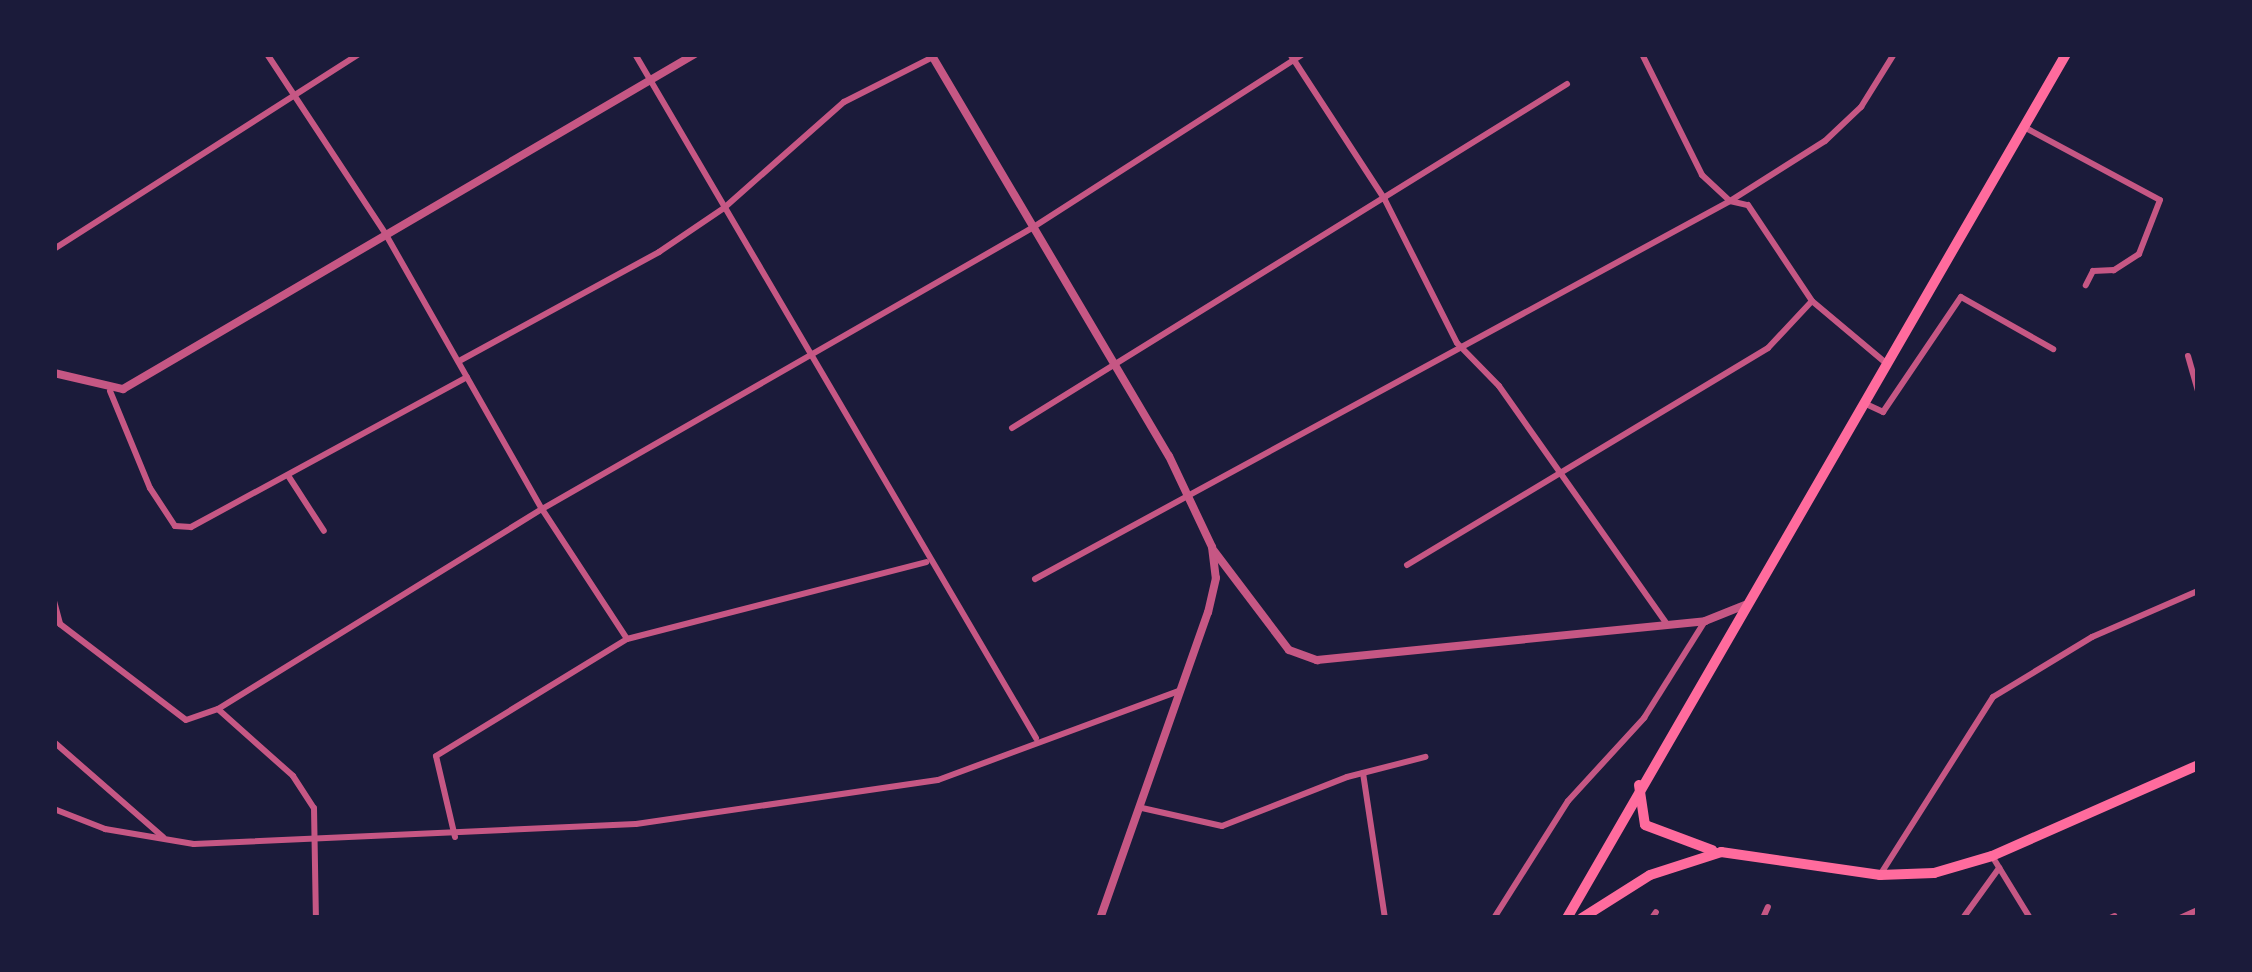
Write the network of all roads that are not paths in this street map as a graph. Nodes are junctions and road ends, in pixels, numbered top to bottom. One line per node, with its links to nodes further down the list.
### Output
1 (267, 54): 13 (street)
2 (358, 54): 13 (street)
3 (635, 54): 11 (street)
4 (695, 54): 11 (street)
5 (1303, 54): 10 (street)
6 (1642, 54): 16 (street)
7 (1894, 54): 16 (street)
8 (2066, 54): 14 (main road)
9 (932, 55): 17 (street); 18 (street)
10 (1291, 57): 15 (street); 18 (street)
11 (652, 81): 17 (street); 19 (street)
12 (1567, 84): 15 (street)
13 (290, 92): 19 (street); 20 (street)
14 (2024, 127): 21 (street); 28 (main road)
15 (1385, 200): 23 (street); 29 (street)
16 (1730, 201): 22 (street); 23 (street)
17 (724, 208): 25 (street); 27 (street)
18 (1032, 228): 25 (street); 29 (street)
19 (385, 233): 27 (street); 32 (street)
20 (54, 249)
21 (2086, 285)
22 (1813, 301): 28 (street); 36 (street)
23 (1457, 343): 36 (street); 38 (street)
24 (2053, 349): 34 (street)
25 (806, 356): 39 (street); 42 (street)
26 (2188, 356): 33 (street)
27 (461, 360): 31 (street)
28 (1886, 363): 34 (main road)
29 (1115, 369): 35 (street); 38 (street)
30 (54, 373): 32 (street)
31 (468, 377): 37 (street); 39 (street)
32 (110, 392): 37 (street)
33 (2198, 392)
34 (1863, 402): 47 (main road)
35 (1012, 428)
36 (1558, 475): 43 (street); 49 (street)
37 (289, 478): 40 (street)
38 (1191, 500): 41 (street); 44 (street)
39 (542, 509): 50 (street); 52 (street)
40 (323, 531)
41 (1211, 548): 49 (street); 51 (street)
42 (926, 562): 50 (street); 53 (street)
43 (1407, 566)
44 (1035, 579)
45 (2198, 591): 67 (street)
46 (54, 601): 52 (street)
47 (1744, 605): 48 (street); 58 (main road)
48 (1705, 621): 49 (street); 73 (street)
49 (1666, 623)
50 (627, 639): 61 (street)
51 (1179, 691): 53 (street); 59 (street)
52 (218, 709): 63 (street)
53 (1036, 738): 61 (street)
54 (54, 742): 62 (street)
55 (1425, 757): 57 (street)
56 (2198, 765): 65 (main road)
57 (1363, 773): 59 (street); 72 (street)
58 (1639, 784): 64 (main road); 74 (main road)
59 (1142, 808): 71 (street)
60 (54, 809): 62 (street)
61 (455, 837): 63 (street)
62 (165, 839): 63 (street)
63 (310, 842): 70 (street)
64 (1721, 852): 67 (main road); 75 (main road)
65 (1992, 856): 66 (street); 67 (main road)
66 (2000, 868): 77 (street); 78 (street)
67 (1880, 875)
68 (1768, 907): 76 (street)
69 (2198, 910): 79 (street)
70 (316, 918)
71 (1100, 918)
72 (1385, 918)
73 (1494, 918)
74 (1568, 918)
75 (1582, 918)
76 (1763, 918)
77 (1963, 918)
78 (2030, 918)
79 (2180, 918)

